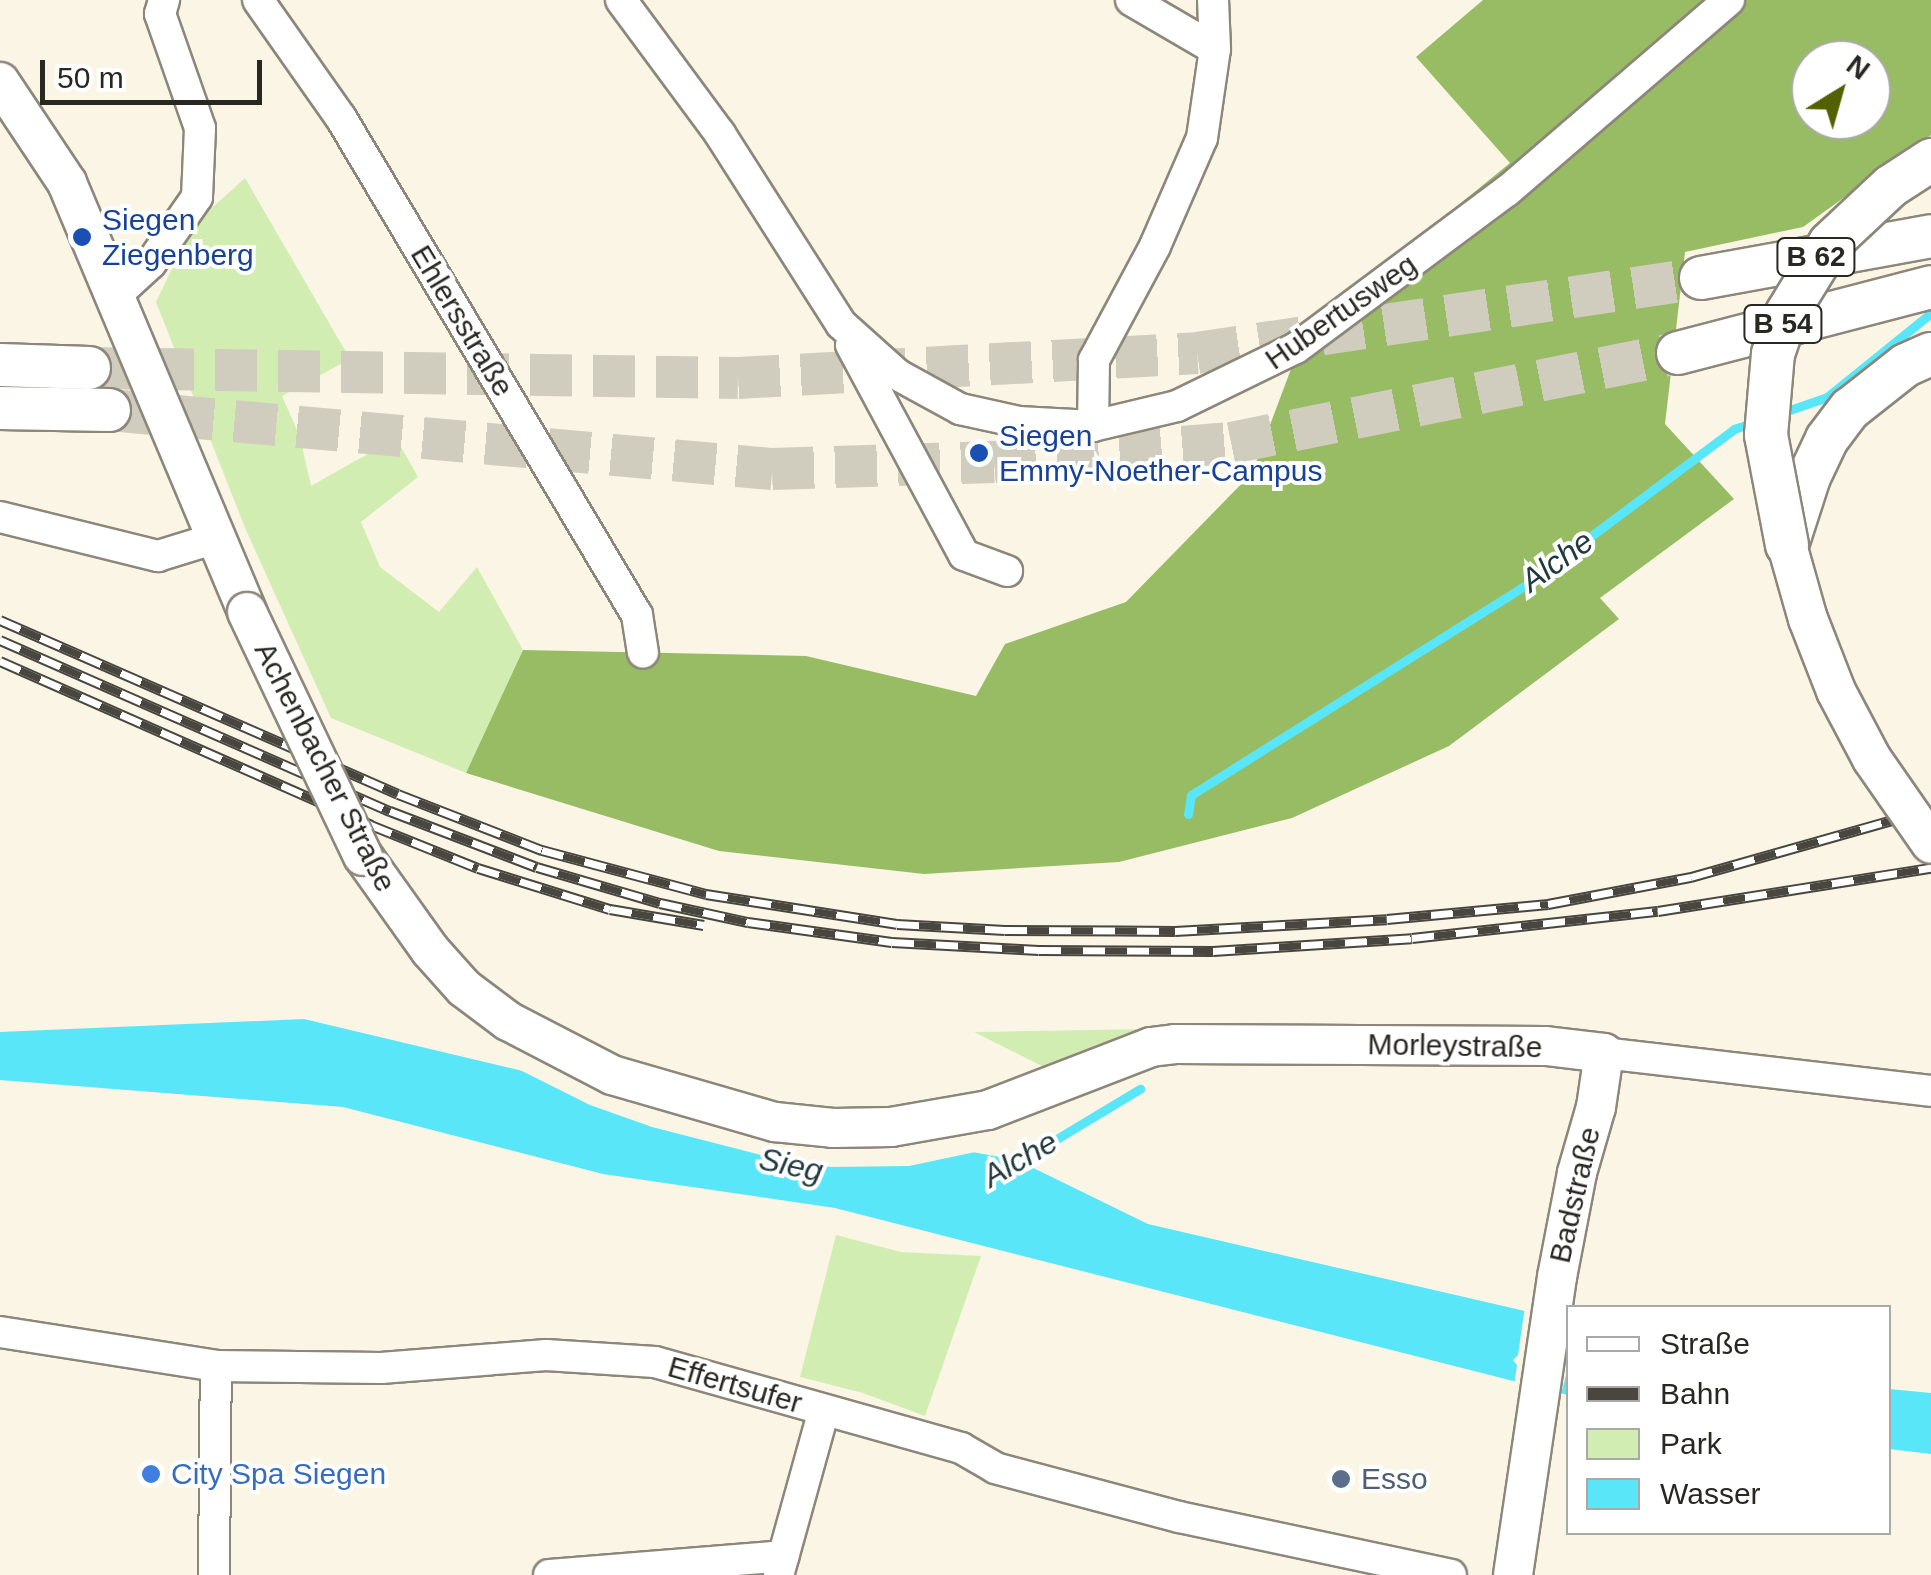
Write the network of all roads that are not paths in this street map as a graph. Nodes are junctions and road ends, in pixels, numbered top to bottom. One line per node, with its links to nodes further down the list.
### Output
1 (164, 0): 13 (street)
2 (258, 0): 26 (street, Ehlersstraße)
3 (621, 0): 14 (street, Hubertusweg)
4 (1131, 0): 7 (street)
5 (1214, 0): 7 (street)
6 (1728, 0): 21 (street, Hubertusweg)
7 (1215, 49): 21 (street)
8 (0, 82): 13 (main road, Achenbacher Straße)
9 (1931, 160): 24 (highway, B 54, bridge)
10 (1931, 236): 11 (highway, B 62)
11 (1702, 278)
12 (1931, 287): 15 (highway, B 62)
13 (114, 297): 23 (main road, Achenbacher Straße)
14 (841, 324): 21 (street, Hubertusweg); 25 (street, Hubertusweg)
15 (1678, 354)
16 (1931, 354): 24 (highway)
17 (0, 364): 18 (highway)
18 (89, 368)
19 (0, 408): 20 (highway)
20 (109, 410)
21 (1093, 426)
22 (0, 518): 23 (street)
23 (216, 538): 30 (main road, Achenbacher Straße, bridge)
24 (1787, 545): 27 (main road, B 54, bridge)
25 (1007, 571)
26 (643, 653)
27 (1931, 844)
28 (1604, 1052): 29 (street, Morleystraße); 30 (main road, Morleystraße); 38 (main road, Badstraße)
29 (1931, 1091)
30 (973, 1113)
31 (0, 1332): 32 (street, Effertsufer)
32 (216, 1366): 33 (street, Effertsufer); 35 (street)
33 (824, 1410): 34 (street); 37 (street, Effertsufer)
34 (781, 1565): 36 (street)
35 (214, 1575)
36 (549, 1575)
37 (1451, 1575)
38 (1513, 1575)

